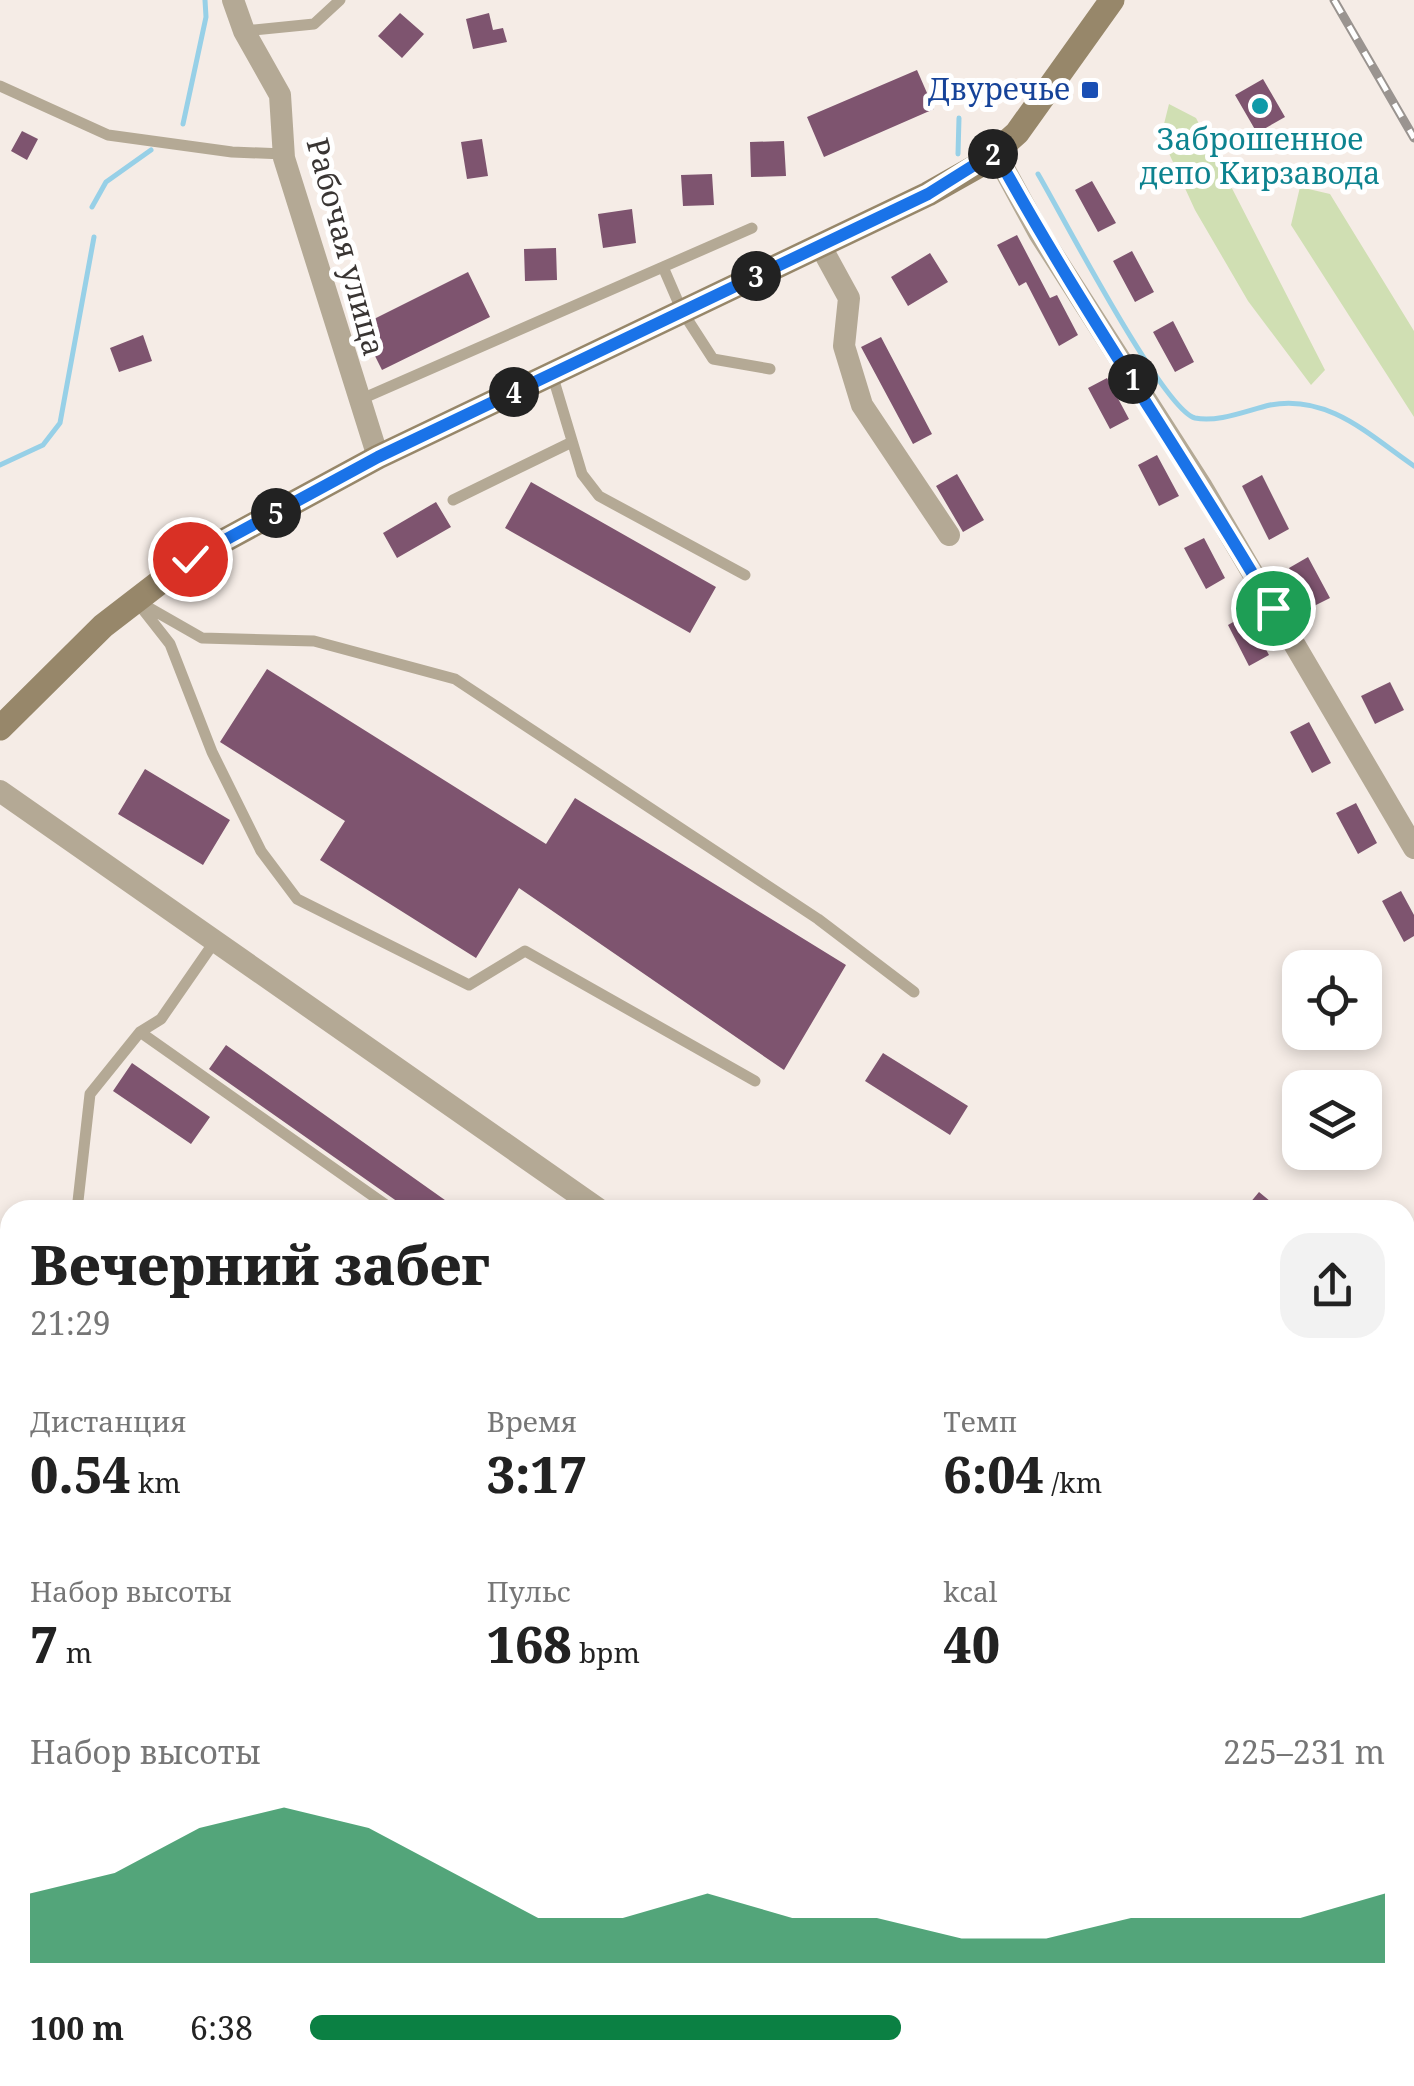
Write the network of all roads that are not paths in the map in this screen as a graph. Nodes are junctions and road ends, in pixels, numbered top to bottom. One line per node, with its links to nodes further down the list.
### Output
1 (233, 0): 4 (street, Рабочая улица)
2 (340, 0): 4 (lane)
3 (1112, 0): 6 (main road)
4 (244, 32): 7 (street, Рабочая улица)
5 (0, 86): 7 (lane)
6 (995, 152): 9 (main road); 23 (street)
7 (284, 154): 14 (street, Рабочая улица)
8 (752, 228): 10 (lane)
9 (820, 245): 11 (main road); 18 (street)
10 (663, 266): 11 (lane); 14 (lane)
11 (682, 312): 12 (lane); 13 (main road)
12 (770, 369)
13 (552, 374): 15 (lane); 16 (main road)
14 (358, 400): 16 (street, Рабочая улица)
15 (572, 442): 17 (lane); 19 (lane)
16 (378, 457): 20 (main road)
17 (453, 500)
18 (949, 535)
19 (745, 575)
20 (135, 600): 21 (main road); 25 (lane); 27 (lane)
21 (0, 728)
22 (0, 791): 24 (street)
23 (1414, 848)
24 (216, 941): 26 (lane); 30 (street)
25 (914, 992)
26 (140, 1032): 28 (lane); 29 (lane)
27 (756, 1082)
28 (78, 1200)
29 (379, 1200)
30 (586, 1200)

